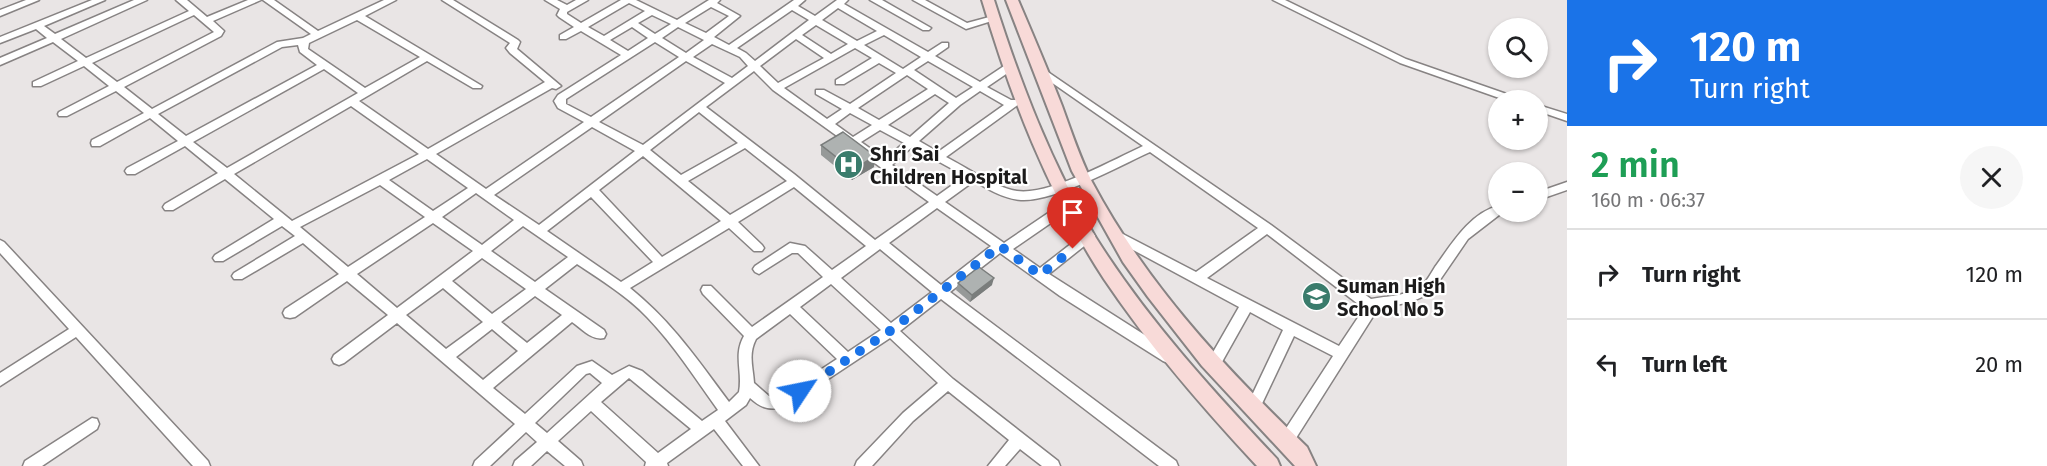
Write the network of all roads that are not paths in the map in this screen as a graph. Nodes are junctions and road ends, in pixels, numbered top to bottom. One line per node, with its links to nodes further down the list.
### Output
1 (34, 0): 24 (street)
2 (100, 0): 34 (street)
3 (142, 0): 43 (street)
4 (181, 0): 26 (street)
5 (256, 0): 30 (street)
6 (268, 0): 38 (street)
7 (362, 0): 22 (street)
8 (391, 0): 22 (street)
9 (447, 0): 65 (street)
10 (550, 0): 23 (street)
11 (583, 0): 23 (street)
12 (629, 0): 25 (street); 35 (street)
13 (875, 0): 27 (street)
14 (988, 0): 29 (street)
15 (1012, 0): 61 (street)
16 (1278, 0): 72 (street)
17 (713, 1): 33 (street); 42 (street)
18 (920, 1): 27 (street); 29 (street)
19 (0, 2): 24 (street)
20 (840, 2): 31 (street); 37 (street)
21 (796, 3): 31 (street); 49 (street)
22 (375, 8): 28 (street)
23 (567, 9): 35 (street)
24 (4, 11)
25 (652, 11): 32 (street); 33 (street)
26 (195, 12): 30 (street); 57 (street)
27 (899, 13): 36 (street)
28 (358, 16): 38 (street); 52 (street)
29 (993, 19): 60 (street)
30 (208, 20): 69 (street)
31 (816, 20): 39 (street); 47 (street)
32 (631, 23): 41 (street); 45 (street)
33 (677, 24): 41 (street); 42 (street)
34 (37, 25): 43 (street); 44 (street)
35 (582, 26): 40 (street); 45 (street)
36 (926, 28)
37 (884, 31): 47 (street); 51 (street)
38 (318, 34): 46 (street)
39 (796, 35): 54 (street); 59 (street)
40 (563, 37)
41 (655, 38): 50 (street); 53 (street)
42 (709, 38): 49 (street); 53 (street)
43 (54, 39): 56 (street); 57 (street)
44 (0, 40)
45 (604, 40): 50 (street)
46 (305, 41): 58 (street); 83 (street)
47 (857, 45): 54 (street); 55 (street)
48 (945, 45): 51 (street)
49 (731, 48): 59 (street)
50 (628, 55): 75 (street)
51 (928, 56): 62 (street); 67 (street)
52 (427, 57): 68 (street); 74 (street)
53 (686, 57): 63 (street); 85 (street)
54 (831, 58): 70 (street)
55 (879, 58): 62 (street); 64 (street)
56 (0, 62)
57 (84, 62): 66 (street); 69 (street)
58 (324, 65): 74 (street); 88 (street)
59 (755, 65): 63 (street); 70 (street)
60 (1008, 68): 67 (street); 77 (street)
61 (1042, 71): 93 (street); 101 (street)
62 (905, 72): 71 (street); 80 (street)
63 (732, 82): 79 (street)
64 (840, 82)
65 (552, 83): 75 (street); 95 (street)
66 (37, 84)
67 (979, 85): 77 (street); 78 (street)
68 (477, 86)
69 (116, 87): 82 (street); 83 (street)
70 (777, 88): 86 (street)
71 (935, 89): 78 (street); 87 (street)
72 (1488, 91)
73 (820, 92): 80 (street)
74 (365, 93): 76 (street)
75 (566, 94): 85 (street)
76 (351, 101): 95 (street); 99 (street)
77 (1015, 102): 96 (street); 105 (street)
78 (956, 103): 90 (street)
79 (699, 106): 92 (street); 94 (street)
80 (850, 108): 86 (street); 87 (street)
81 (1548, 111): 84 (street)
82 (63, 114)
83 (151, 114): 88 (street); 91 (street)
84 (1567, 118)
85 (594, 122): 94 (street); 108 (street)
86 (827, 124): 89 (street)
87 (880, 125): 89 (street); 90 (street)
88 (186, 141): 98 (street); 99 (street)
89 (853, 142): 97 (street)
90 (912, 142): 96 (street); 97 (street)
91 (96, 143)
92 (746, 143): 103 (street); 104 (street)
93 (1151, 147): 101 (street); 118 (street)
94 (643, 150): 103 (street); 107 (street)
95 (426, 155): 102 (street); 108 (street)
96 (938, 157): 100 (street)
97 (885, 165): 110 (street)
98 (131, 171)
99 (226, 174): 112 (street); 117 (street)
100 (973, 176): 105 (street); 110 (street)
101 (1082, 177): 105 (street); 120 (street)
102 (380, 179): 114 (street); 117 (street)
103 (680, 181): 116 (street)
104 (795, 181): 116 (street); 124 (street)
105 (1060, 186): 111 (street)
106 (1567, 186): 109 (street)
107 (592, 190): 119 (street); 130 (street)
108 (482, 191): 114 (street); 115 (street)
109 (1548, 193)
110 (937, 202): 124 (street); 126 (street)
111 (1070, 204): 121 (street); 126 (street)
112 (169, 207)
113 (1488, 215): 146 (street)
114 (433, 217): 127 (street); 134 (street)
115 (523, 220): 119 (street); 127 (street)
116 (729, 221): 125 (street); 130 (street)
117 (286, 223): 122 (street); 129 (street)
118 (1267, 228): 138 (street); 146 (street)
119 (539, 231): 128 (street)
120 (1115, 235): 131 (street); 138 (street)
121 (1089, 236): 132 (street); 135 (street)
122 (303, 237): 134 (street); 136 (street)
123 (0, 245): 152 (street)
124 (878, 245): 137 (street); 143 (street)
125 (758, 248)
126 (1002, 248): 135 (street); 143 (street)
127 (481, 251): 139 (street); 141 (street)
128 (577, 257): 140 (street); 141 (street)
129 (219, 258)
130 (661, 263): 140 (street)
131 (1131, 263): 132 (street); 162 (street)
132 (1107, 268): 161 (street)
133 (759, 269): 137 (street)
134 (347, 274): 147 (street); 149 (street)
135 (1040, 275): 161 (street)
136 (238, 276)
137 (831, 277): 145 (street); 153 (street)
138 (1197, 278): 144 (street)
139 (442, 280): 149 (street); 150 (street)
140 (621, 288): 170 (street)
141 (536, 290): 148 (street); 150 (street)
142 (707, 290): 155 (street)
143 (941, 292): 153 (street); 188 (street)
144 (1248, 305): 151 (street); 162 (street)
145 (790, 306): 155 (street); 160 (street)
146 (1368, 306): 157 (street)
147 (290, 313)
148 (572, 314): 154 (street); 156 (street)
149 (396, 315): 158 (street); 159 (street)
150 (492, 322): 156 (street); 158 (street)
151 (1291, 328): 157 (street); 169 (street)
152 (77, 330): 163 (street); 181 (street)
153 (890, 331): 160 (street); 165 (street)
154 (600, 333)
155 (751, 335): 166 (street)
156 (527, 351): 167 (street)
157 (1341, 354): 176 (street)
158 (446, 357): 167 (street)
159 (339, 359)
160 (846, 359): 166 (street)
161 (1180, 365): 189 (street)
162 (1213, 365): 169 (street)
163 (0, 380)
164 (612, 383): 168 (street); 172 (street); 173 (street)
165 (948, 383): 174 (street); 179 (street)
166 (749, 387): 170 (street)
167 (483, 388): 172 (street)
168 (591, 402): 175 (street); 178 (street)
169 (1253, 408): 176 (street)
170 (721, 415): 173 (street); 185 (street)
171 (92, 424): 180 (street)
172 (526, 424): 175 (street); 182 (street)
173 (702, 429): 178 (street)
174 (1018, 440): 186 (street); 187 (street)
175 (546, 441): 183 (street); 184 (street)
176 (1286, 441): 177 (street)
177 (1298, 462)
178 (657, 465)
179 (864, 465)
180 (30, 466)
181 (203, 466)
182 (480, 466)
183 (520, 466)
184 (576, 466)
185 (752, 466)
186 (995, 466)
187 (1053, 466)
188 (1171, 466)
189 (1270, 466)

